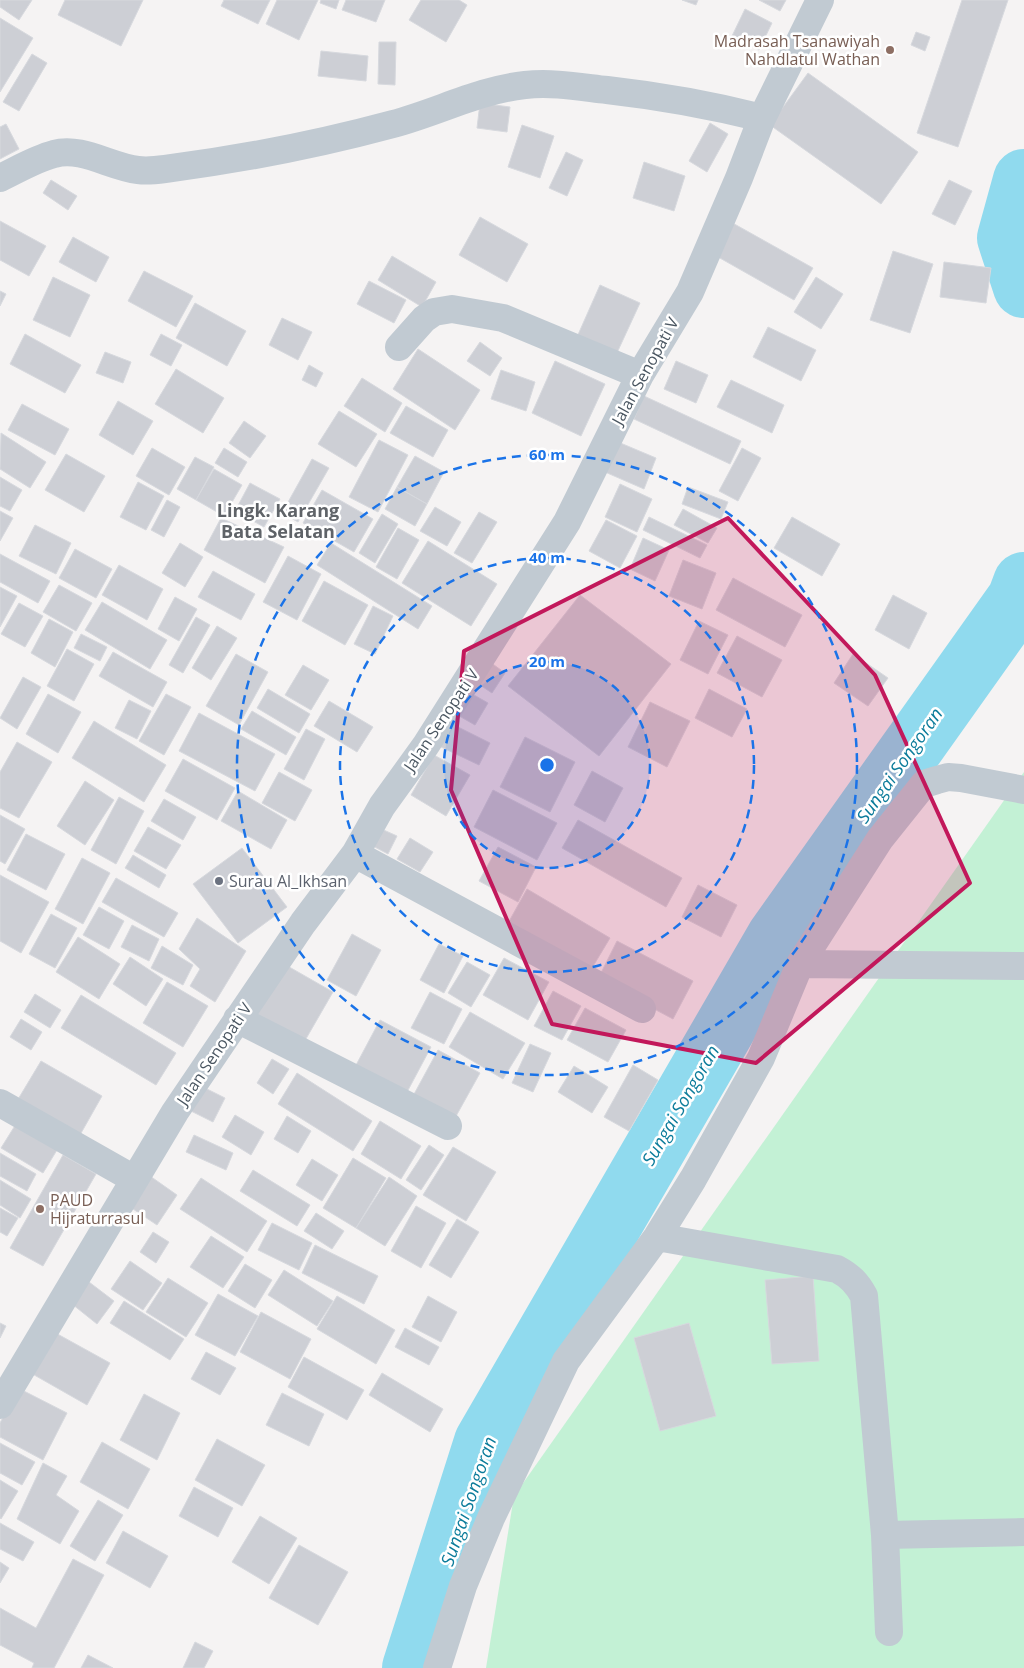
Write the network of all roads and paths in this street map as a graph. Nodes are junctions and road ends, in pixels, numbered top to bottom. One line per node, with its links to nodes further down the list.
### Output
1 (820, 0): 2 (street, Jalan Senopati V)
2 (762, 118): 3 (street); 5 (street, Jalan Senopati V)
3 (0, 178)
4 (399, 347): 5 (street)
5 (640, 375): 7 (street, Jalan Senopati V)
6 (1024, 790): 8 (street)
7 (355, 854): 10 (street); 11 (street, Jalan Senopati V)
8 (800, 964): 9 (street); 15 (street)
9 (1024, 966)
10 (642, 1009)
11 (237, 1019): 13 (street); 14 (street, Jalan Senopati V)
12 (0, 1103): 14 (street)
13 (448, 1126)
14 (134, 1179): 16 (street, Jalan Senopati V)
15 (657, 1237): 18 (street); 20 (street)
16 (0, 1404)
17 (1024, 1532): 18 (street)
18 (885, 1535): 19 (street)
19 (888, 1632)
20 (437, 1668)

